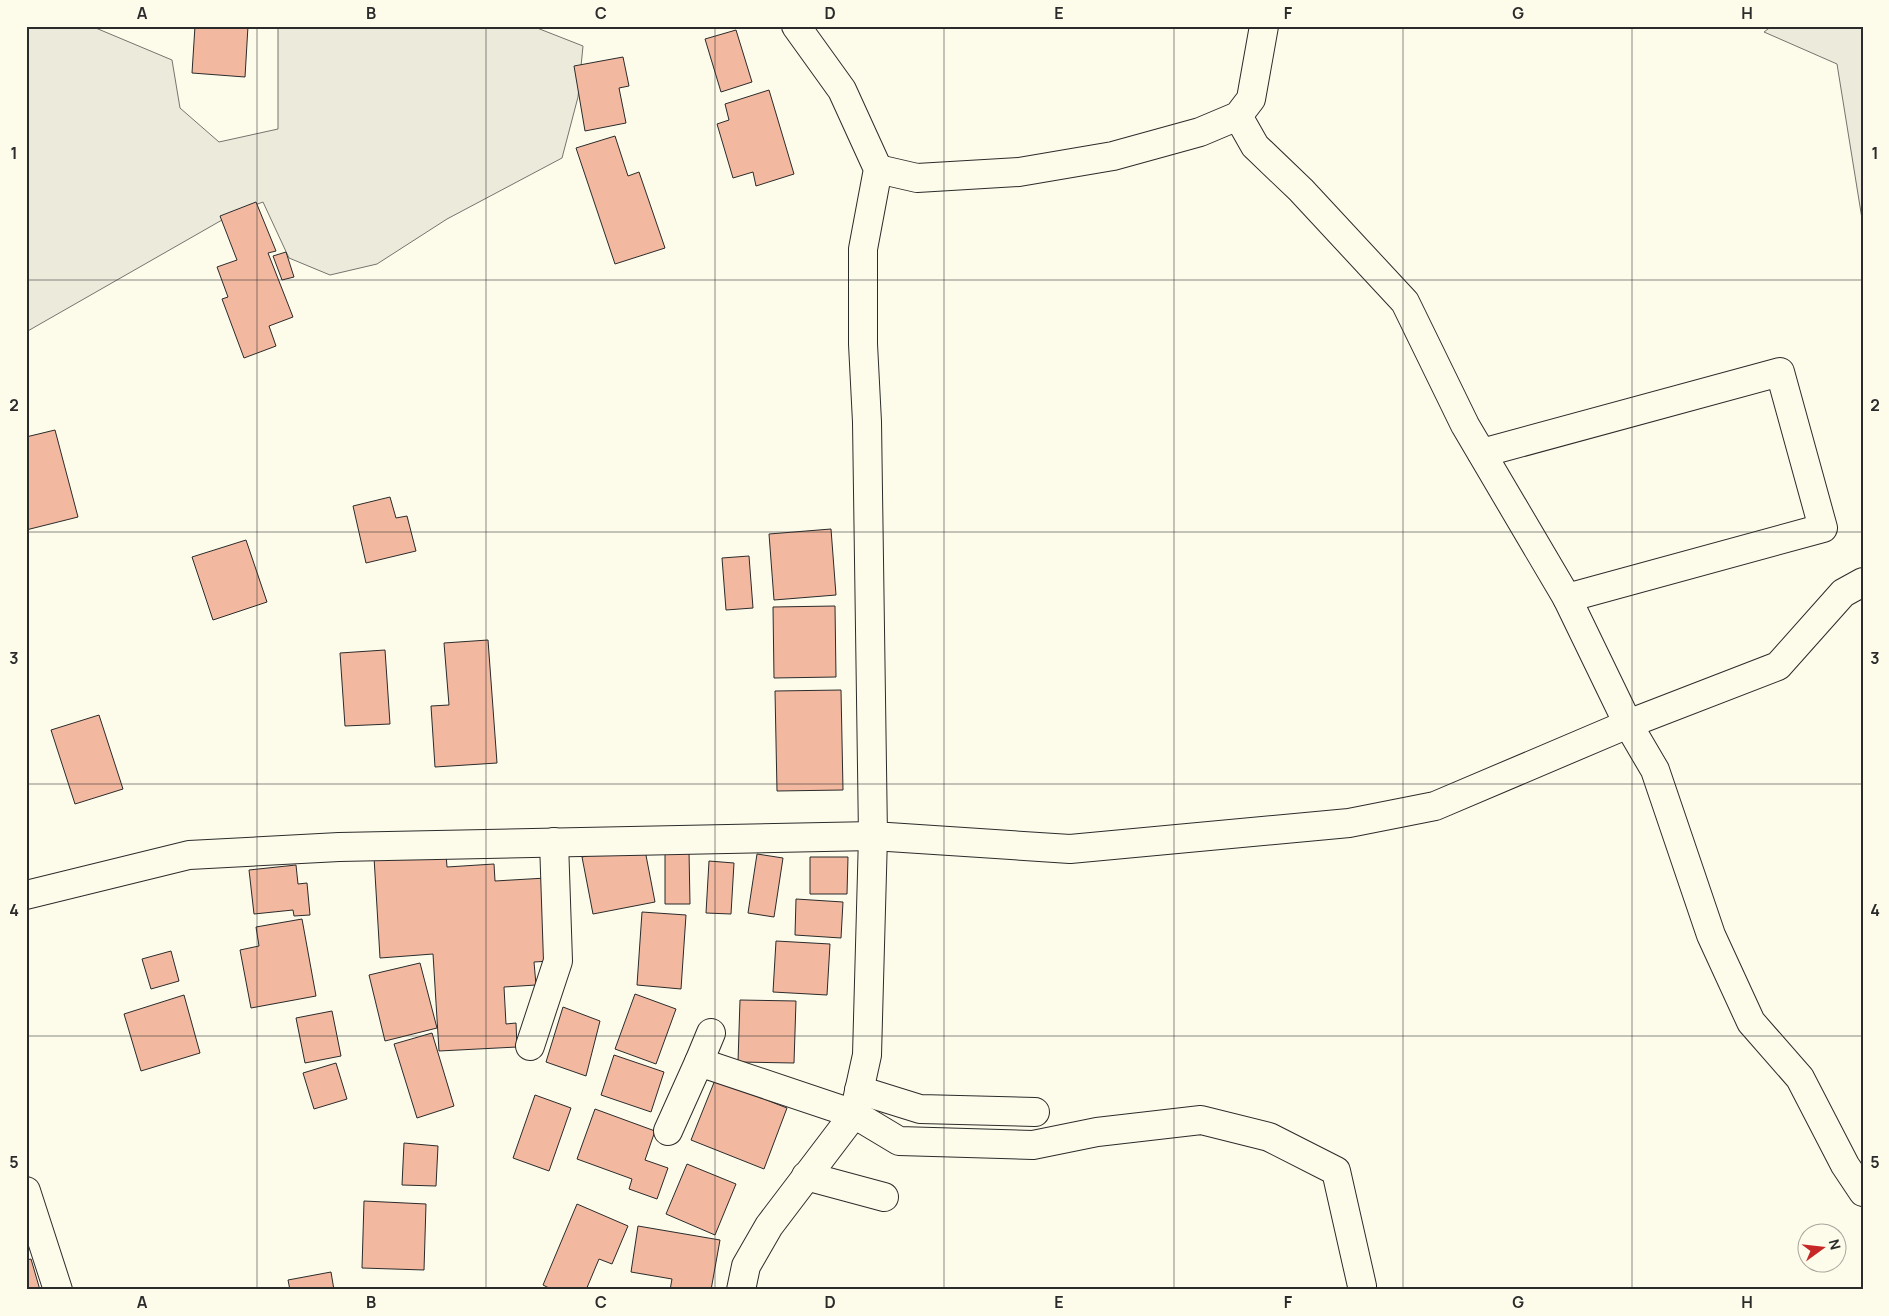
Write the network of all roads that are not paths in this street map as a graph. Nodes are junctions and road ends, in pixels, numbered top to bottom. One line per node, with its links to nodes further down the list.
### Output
1 (796, 26): 4 (street)
2 (1264, 26): 3 (street)
3 (1238, 116): 4 (street); 5 (street)
4 (878, 169): 9 (street)
5 (1482, 454): 7 (street); 7 (street)
6 (1863, 582): 8 (street)
7 (1566, 598): 8 (street)
8 (1628, 724): 9 (street); 20 (street)
9 (873, 836): 10 (street); 15 (street)
10 (554, 842): 11 (street); 13 (street)
11 (26, 895)
12 (711, 1033): 14 (street)
13 (530, 1046)
14 (699, 1062): 15 (street); 17 (street)
15 (856, 1102): 16 (street); 18 (street); 22 (street)
16 (1035, 1112)
17 (668, 1131)
18 (806, 1176): 21 (street); 24 (street)
19 (26, 1191): 23 (street)
20 (1863, 1192)
21 (884, 1197)
22 (1362, 1286)
23 (58, 1290)
24 (741, 1290)

